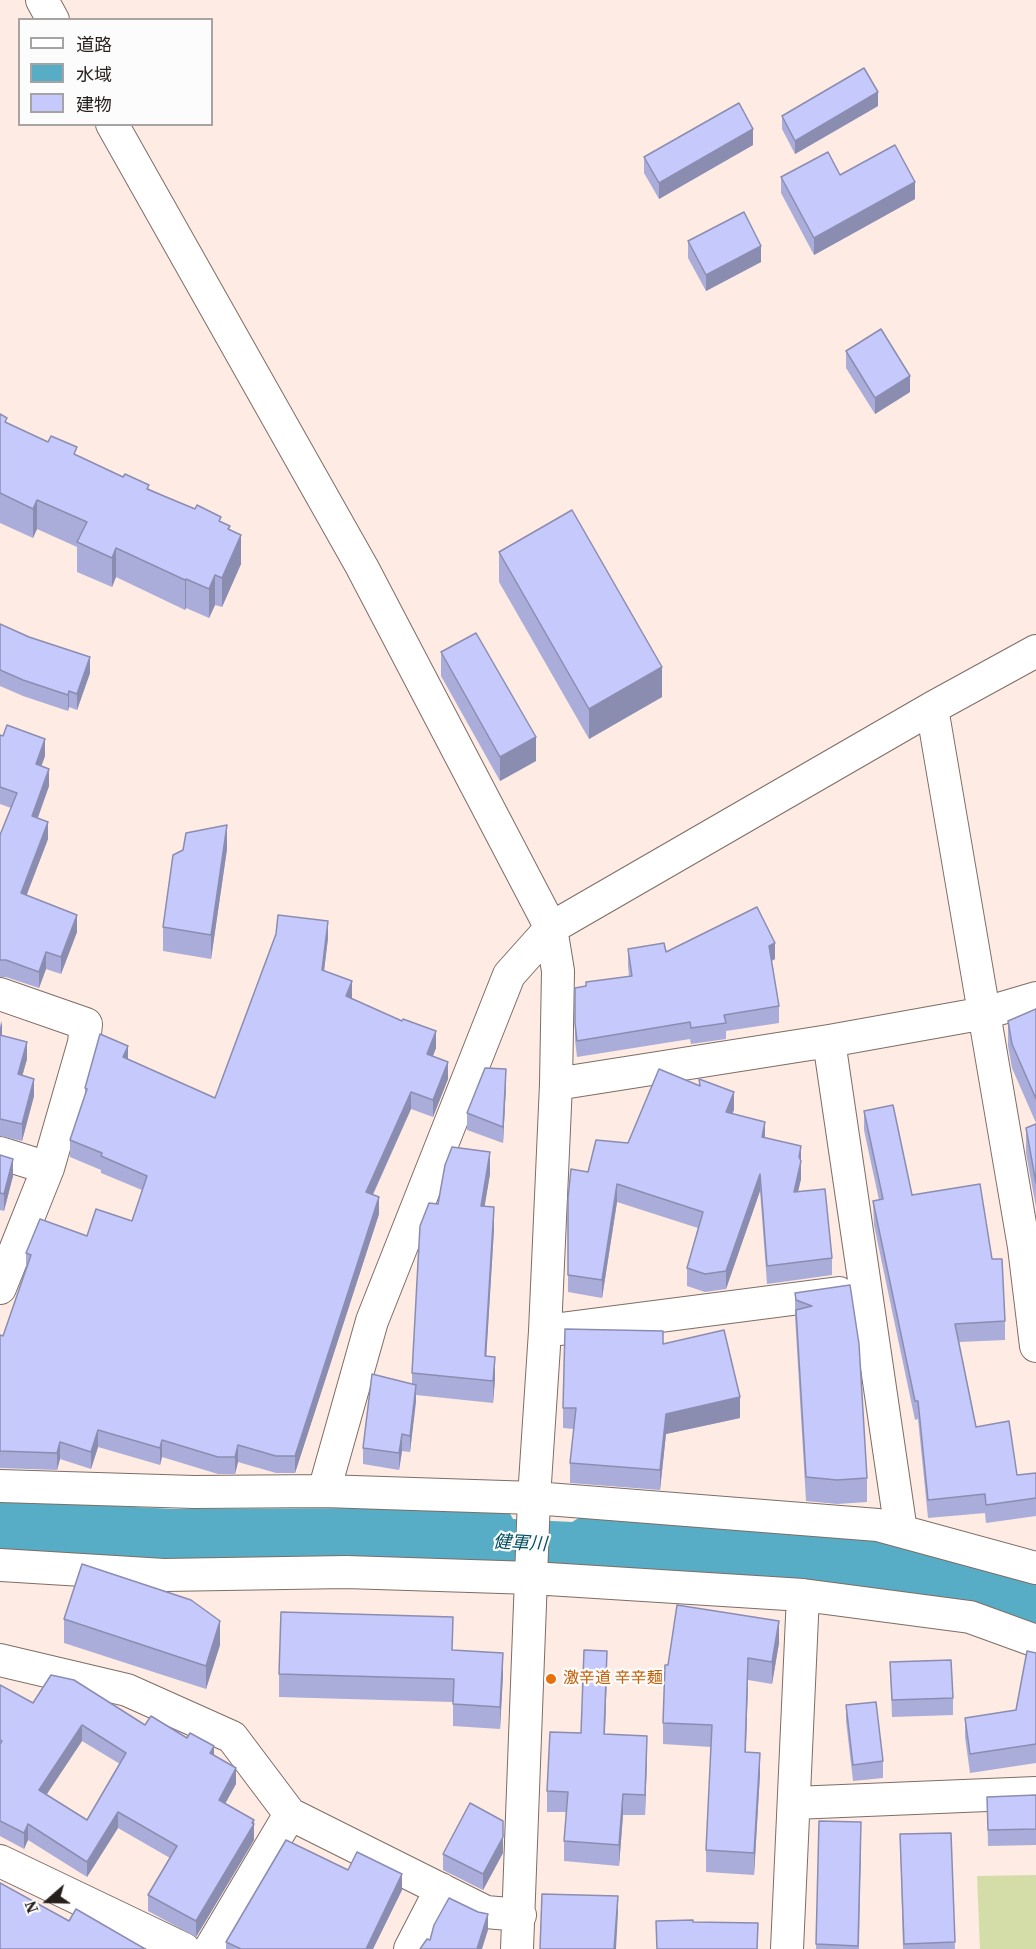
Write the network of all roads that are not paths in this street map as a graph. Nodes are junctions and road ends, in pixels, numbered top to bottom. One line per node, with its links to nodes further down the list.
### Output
1 (42, 0): 2 (street)
2 (52, 18)
3 (113, 126): 6 (street)
4 (1036, 651): 5 (street)
5 (932, 708): 6 (street); 9 (street)
6 (551, 928): 11 (street); 20 (street)
7 (0, 994): 13 (street)
8 (1036, 998): 9 (street)
9 (985, 1013): 10 (street); 14 (street)
10 (829, 1041): 11 (street); 16 (street)
11 (556, 1084): 17 (street)
12 (0, 1152): 13 (street)
13 (48, 1168): 15 (street)
14 (1030, 1245): 18 (street)
15 (0, 1288)
16 (866, 1289): 17 (street); 22 (street)
17 (545, 1331): 21 (street)
18 (1036, 1346)
19 (0, 1486): 20 (street)
20 (324, 1491): 21 (street)
21 (534, 1498): 22 (street); 25 (street)
22 (901, 1531): 24 (street)
23 (0, 1565): 25 (street)
24 (1036, 1568)
25 (532, 1578): 26 (street); 34 (street)
26 (803, 1595): 27 (street); 30 (street)
27 (1036, 1641)
28 (0, 1660): 31 (street)
29 (1036, 1793): 30 (street)
30 (794, 1803): 40 (street)
31 (290, 1814): 33 (street); 37 (street)
32 (0, 1862): 35 (street)
33 (441, 1889): 34 (street); 38 (street)
34 (520, 1915): 39 (street)
35 (132, 1937): 36 (street)
36 (184, 1949)
37 (210, 1949)
38 (410, 1949)
39 (518, 1949)
40 (787, 1949)

